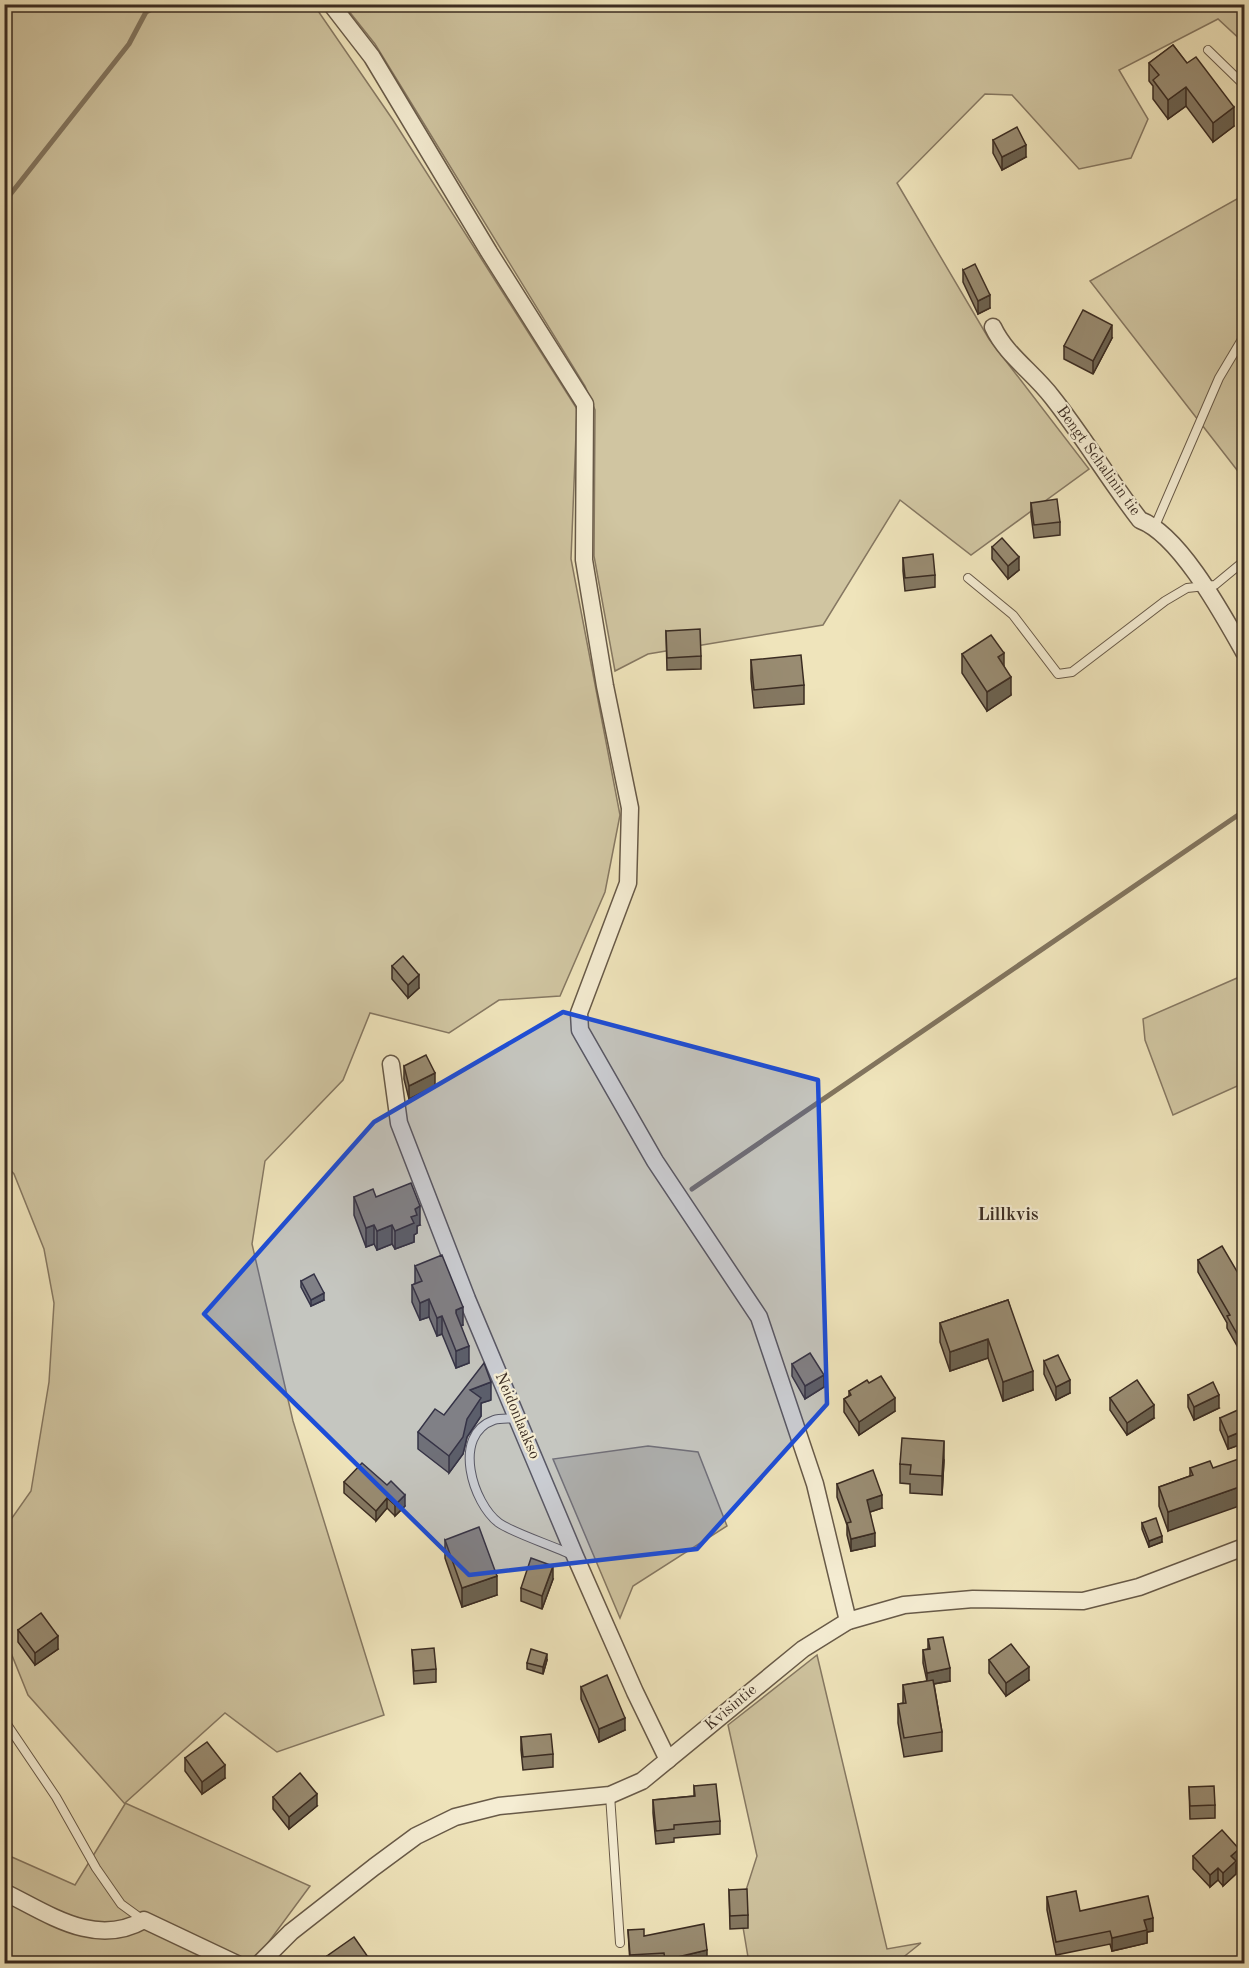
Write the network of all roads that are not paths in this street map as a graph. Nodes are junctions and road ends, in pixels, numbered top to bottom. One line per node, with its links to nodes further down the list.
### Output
1 (331, 4): 15 (street)
2 (1208, 50): 3 (lane)
3 (1245, 85)
4 (993, 327): 6 (street, Bengt Schalinin tie)
5 (1245, 336): 6 (lane)
6 (1155, 526): 9 (street, Bengt Schalinin tie)
7 (1245, 561): 9 (lane)
8 (968, 578): 9 (lane)
9 (1204, 584): 10 (street, Bengt Schalinin tie)
10 (1245, 652)
11 (391, 1064): 12 (street, Neidonlaakso)
12 (517, 1418): 14 (street, Neidonlaakso); 14 (lane)
13 (1245, 1547): 15 (street, Kvisintie)
14 (575, 1556): 17 (street, Neidonlaakso)
15 (848, 1620): 17 (street, Kvisintie)
16 (4, 1720): 20 (lane)
17 (668, 1760): 18 (street, Kvisintie)
18 (610, 1796): 21 (lane); 23 (street, Kvisintie)
19 (4, 1892): 20 (street)
20 (144, 1920): 22 (street)
21 (620, 1943)
22 (237, 1964)
23 (259, 1964)

